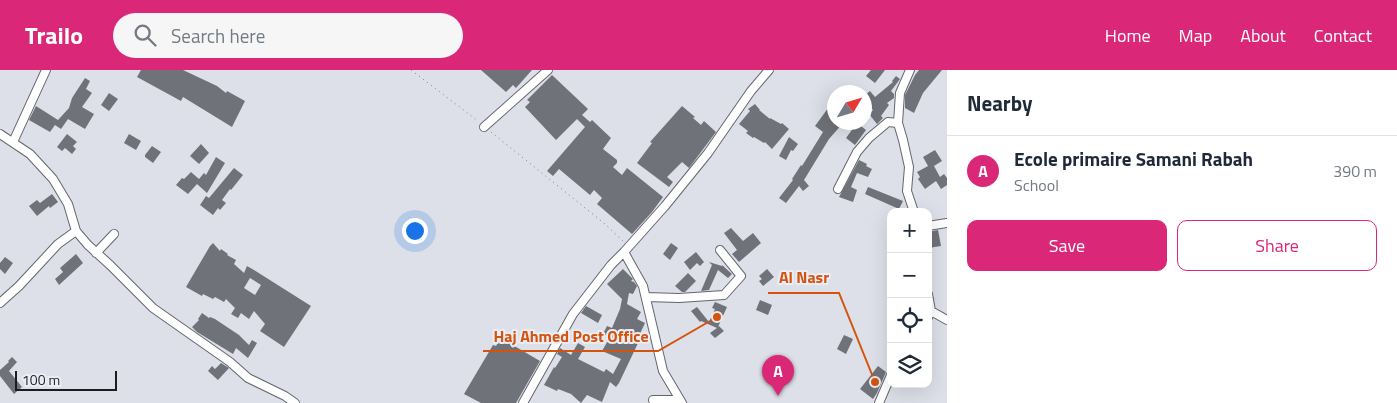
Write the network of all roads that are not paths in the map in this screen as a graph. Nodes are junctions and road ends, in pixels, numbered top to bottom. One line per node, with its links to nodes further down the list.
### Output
1 (46, 70): 8 (street)
2 (548, 70): 6 (street)
3 (769, 70): 15 (street)
4 (910, 70): 5 (street)
5 (898, 123): 9 (street); 10 (street)
6 (484, 127)
7 (0, 134): 8 (street)
8 (12, 142): 13 (street)
9 (838, 189)
10 (913, 208)
11 (947, 223): 12 (street)
12 (932, 225)
13 (76, 231): 17 (street); 19 (street)
14 (114, 234): 17 (street)
15 (627, 250): 18 (street); 26 (street)
16 (720, 250): 18 (street)
17 (96, 253): 25 (street)
18 (646, 297): 24 (street)
19 (0, 304)
20 (932, 315): 21 (street)
21 (947, 320)
22 (887, 384): 27 (street)
23 (653, 400): 24 (street)
24 (681, 401)
25 (295, 403)
26 (523, 403)
27 (879, 403)

